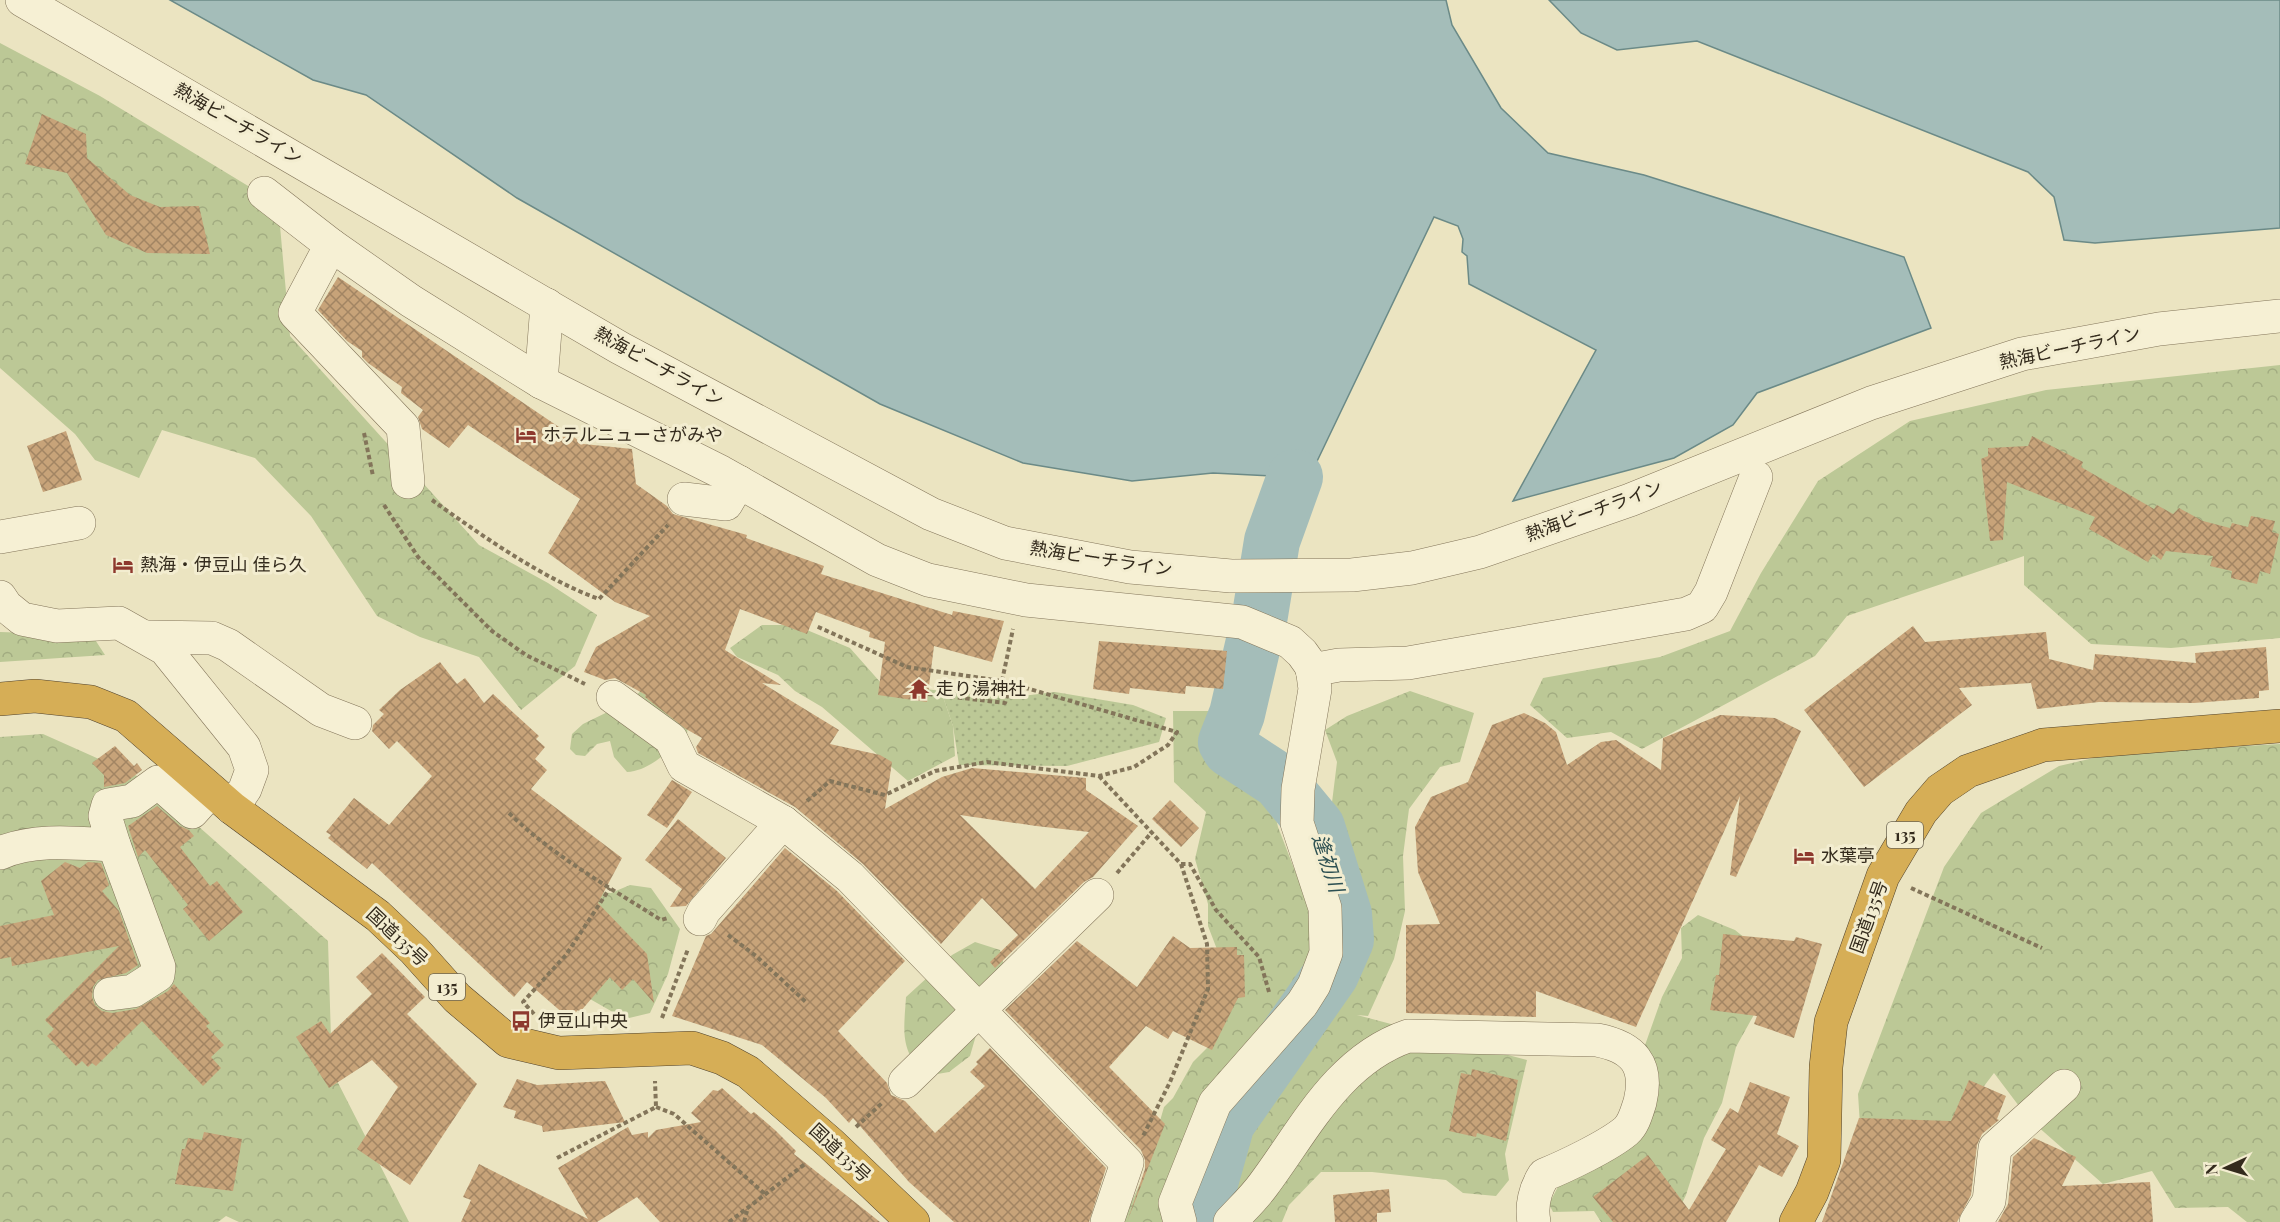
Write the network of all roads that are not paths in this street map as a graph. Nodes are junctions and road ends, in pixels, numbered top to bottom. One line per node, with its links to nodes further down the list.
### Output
1 (22, 0): 4 (street, 熱海ビーチライン)
2 (264, 193): 3 (street)
3 (331, 245): 6 (street); 8 (street)
4 (547, 305): 5 (street, 熱海ビーチライン); 6 (street)
5 (2280, 316)
6 (541, 382): 9 (street)
7 (1756, 477): 15 (street)
8 (408, 482)
9 (739, 482): 10 (street); 15 (street)
10 (684, 499)
11 (79, 523): 12 (street)
12 (0, 537)
13 (0, 597): 14 (street)
14 (148, 637): 18 (street); 20 (street)
15 (1312, 670): 32 (street)
16 (613, 698): 21 (street)
17 (0, 699): 20 (highway, 国道135号 / 135)
18 (355, 723)
19 (2280, 726): 35 (highway, 国道135号 / 135)
20 (221, 799): 22 (street); 30 (highway, 国道135号 / 135)
21 (783, 822): 25 (street); 27 (street)
22 (114, 845): 23 (street); 26 (street)
23 (0, 853)
24 (1097, 895): 27 (street)
25 (702, 915)
26 (110, 994)
27 (980, 1011): 28 (street); 31 (street)
28 (905, 1082)
29 (2064, 1086): 36 (street)
30 (913, 1222)
31 (1107, 1222)
32 (1180, 1222)
33 (1230, 1222): 34 (street)
34 (1534, 1222)
35 (1796, 1222)
36 (1976, 1222)

